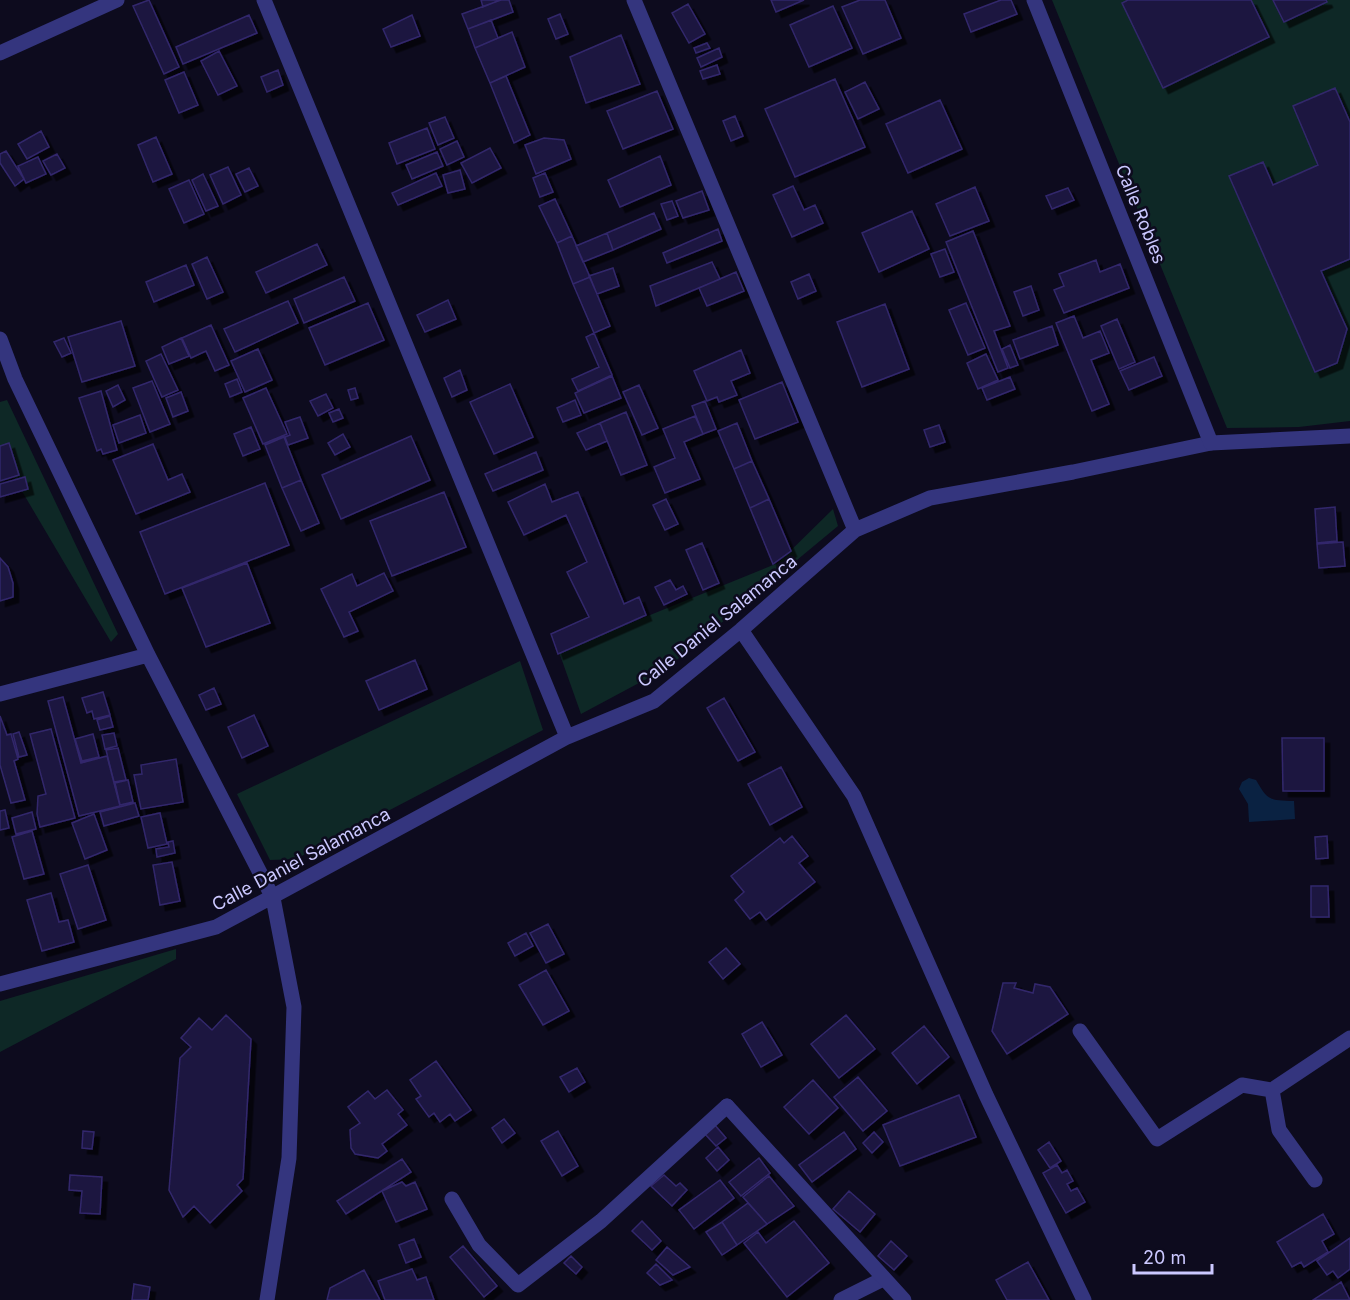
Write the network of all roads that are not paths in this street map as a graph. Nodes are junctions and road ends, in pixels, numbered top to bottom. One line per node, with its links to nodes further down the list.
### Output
1 (117, 0): 5 (street)
2 (264, 0): 14 (street)
3 (634, 0): 10 (street)
4 (1034, 0): 9 (street, Calle Robles)
5 (0, 52)
6 (0, 339): 7 (street)
7 (8, 381): 12 (street)
8 (1350, 436): 9 (street, Calle Daniel Salamanca)
9 (1211, 443): 10 (street, Calle Daniel Salamanca)
10 (855, 530): 11 (street, Calle Daniel Salamanca)
11 (741, 630): 14 (street, Calle Daniel Salamanca); 26 (street)
12 (148, 655): 13 (street); 15 (street)
13 (0, 694)
14 (567, 737): 15 (street, Calle Daniel Salamanca)
15 (273, 898): 16 (street, Calle Daniel Salamanca); 23 (street)
16 (0, 984)
17 (1080, 1031): 19 (street)
18 (1350, 1038): 19 (street)
19 (1272, 1090): 20 (street)
20 (1315, 1180)
21 (452, 1199): 22 (street)
22 (884, 1279): 24 (street); 25 (street)
23 (267, 1300)
24 (841, 1300)
25 (904, 1300)
26 (1084, 1300)

